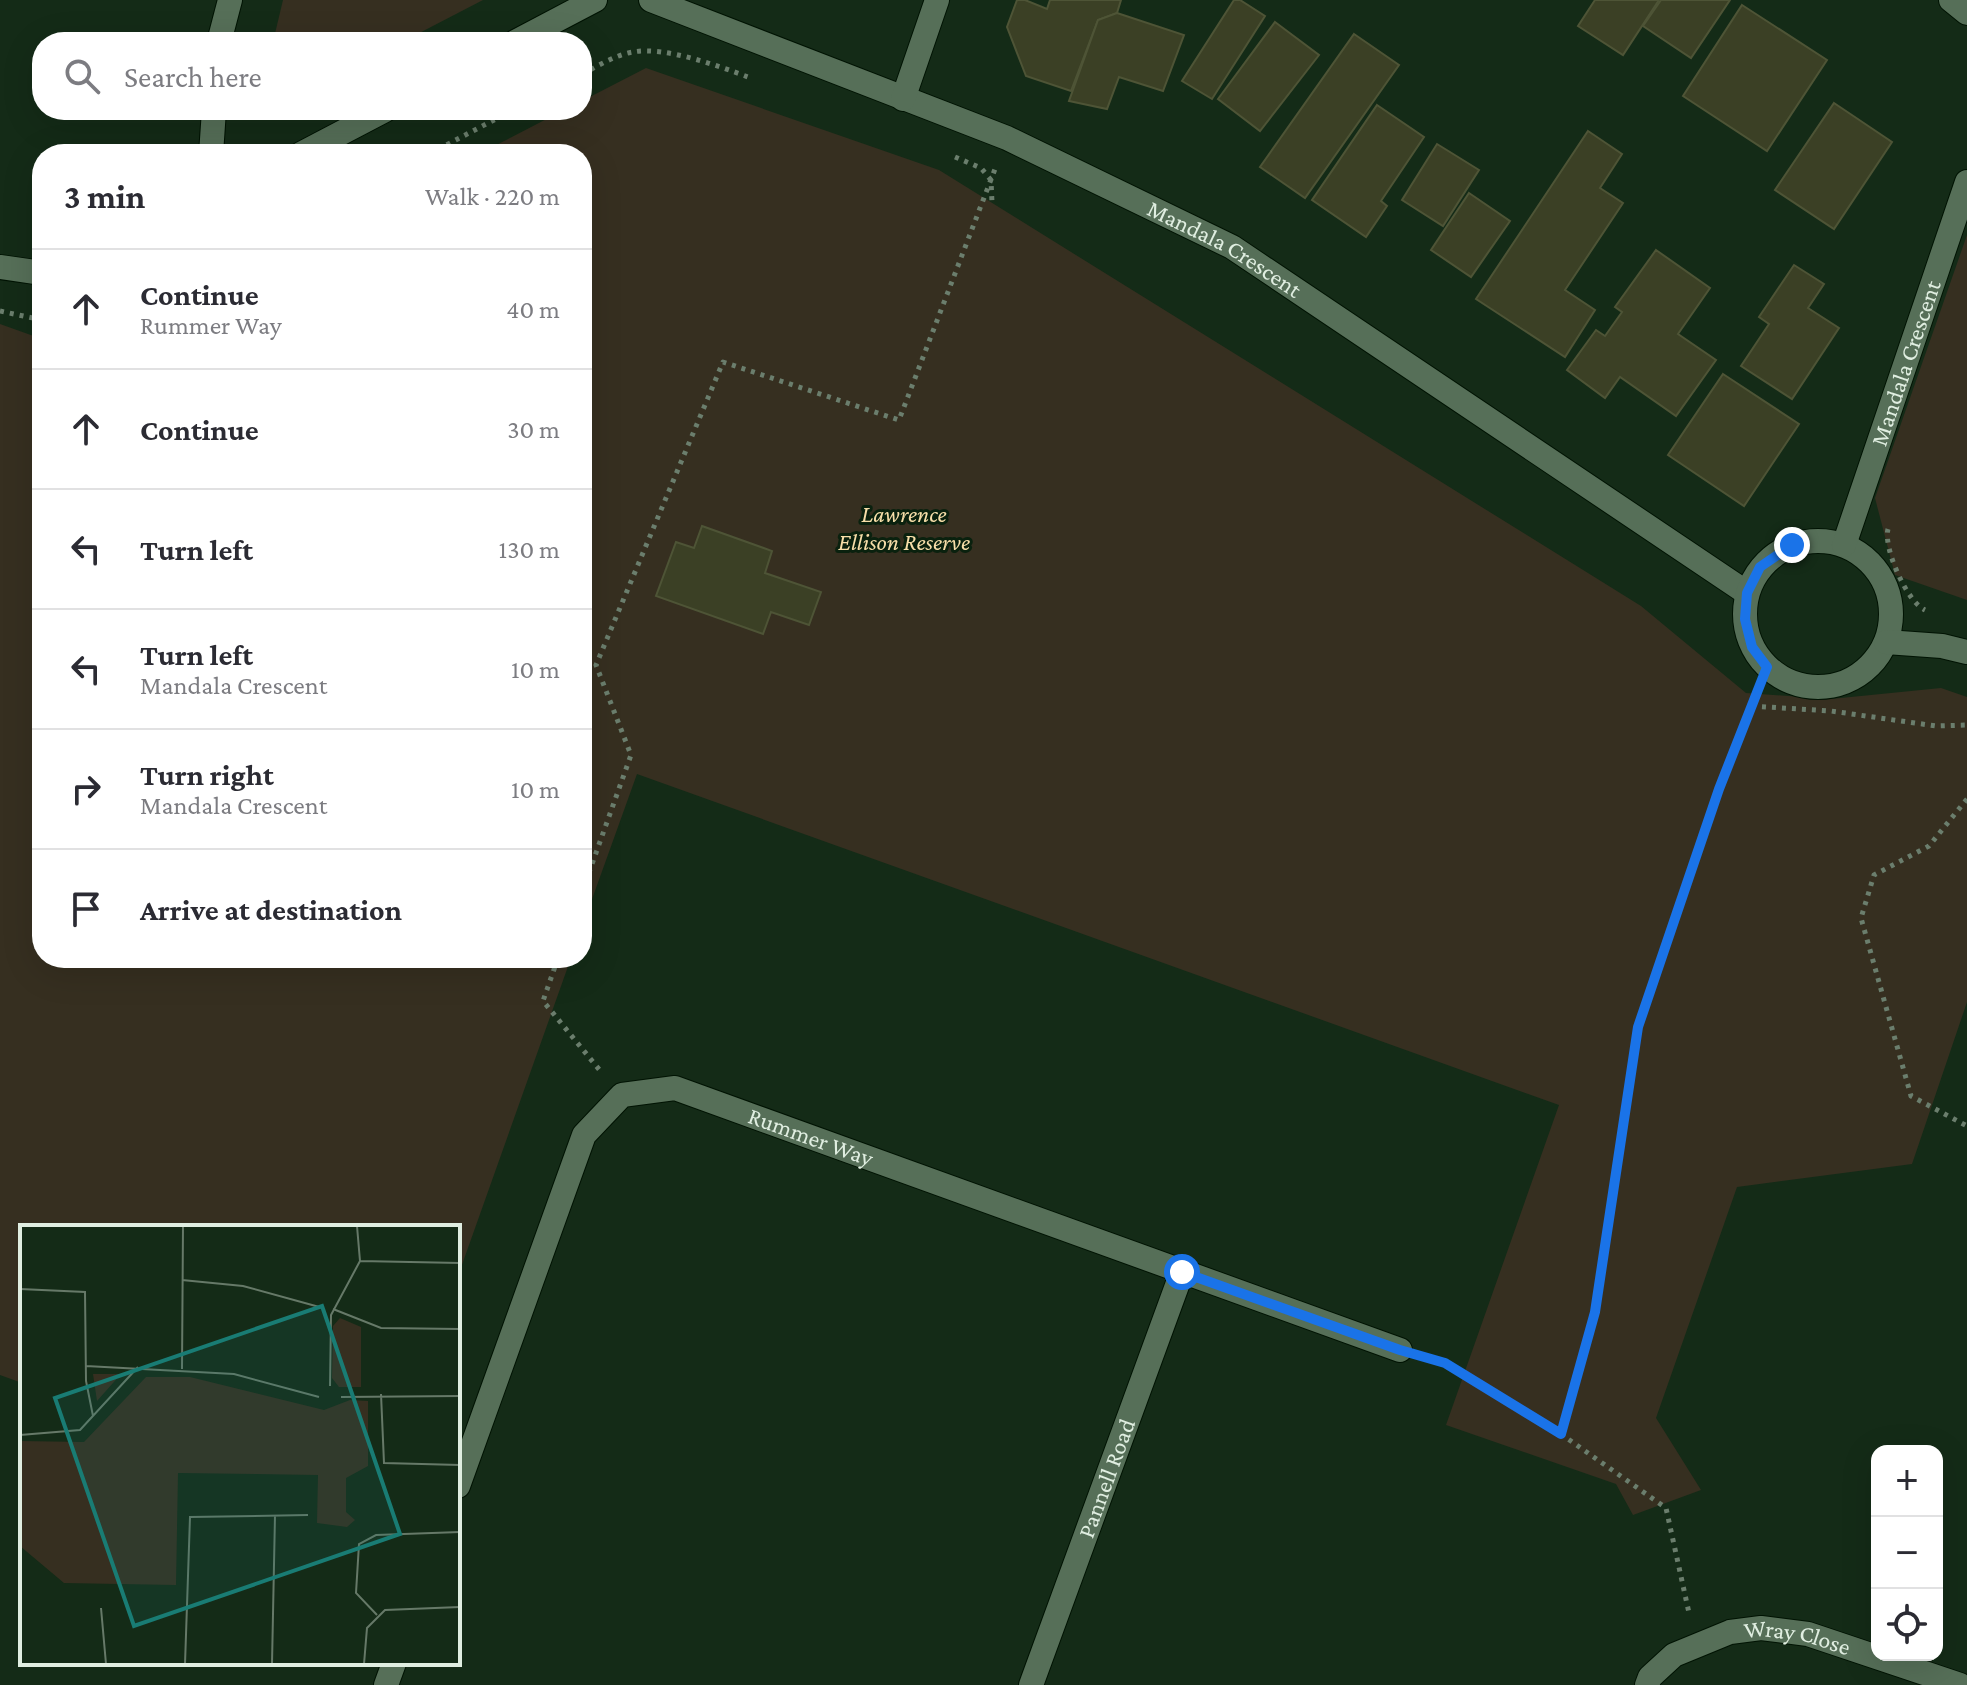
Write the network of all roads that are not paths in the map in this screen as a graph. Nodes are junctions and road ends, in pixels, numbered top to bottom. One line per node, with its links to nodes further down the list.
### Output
1 (230, 0): 7 (street)
2 (595, 0): 8 (street)
3 (651, 0): 9 (street, Mandala Crescent)
4 (937, 0): 9 (street)
5 (1951, 0): 6 (street)
6 (1967, 13)
7 (222, 32)
8 (534, 32)
9 (903, 99): 18 (street, Mandala Crescent)
10 (213, 120): 12 (street)
11 (366, 120): 13 (street)
12 (212, 144)
13 (320, 144)
14 (1967, 182): 17 (street, Mandala Crescent)
15 (0, 267): 16 (street)
16 (32, 272)
17 (1844, 545): 18 (street); 19 (street)
18 (1747, 593): 19 (street)
19 (1886, 642): 20 (street)
20 (1967, 652)
21 (1182, 1272): 22 (street, Rummer Way); 23 (street, Rummer Way); 26 (street, Pannell Road)
22 (1400, 1350)
23 (460, 1480)
24 (393, 1665): 25 (street)
25 (386, 1685)
26 (1031, 1685)
27 (1647, 1685): 28 (street, Wray Close)
28 (1960, 1685)

